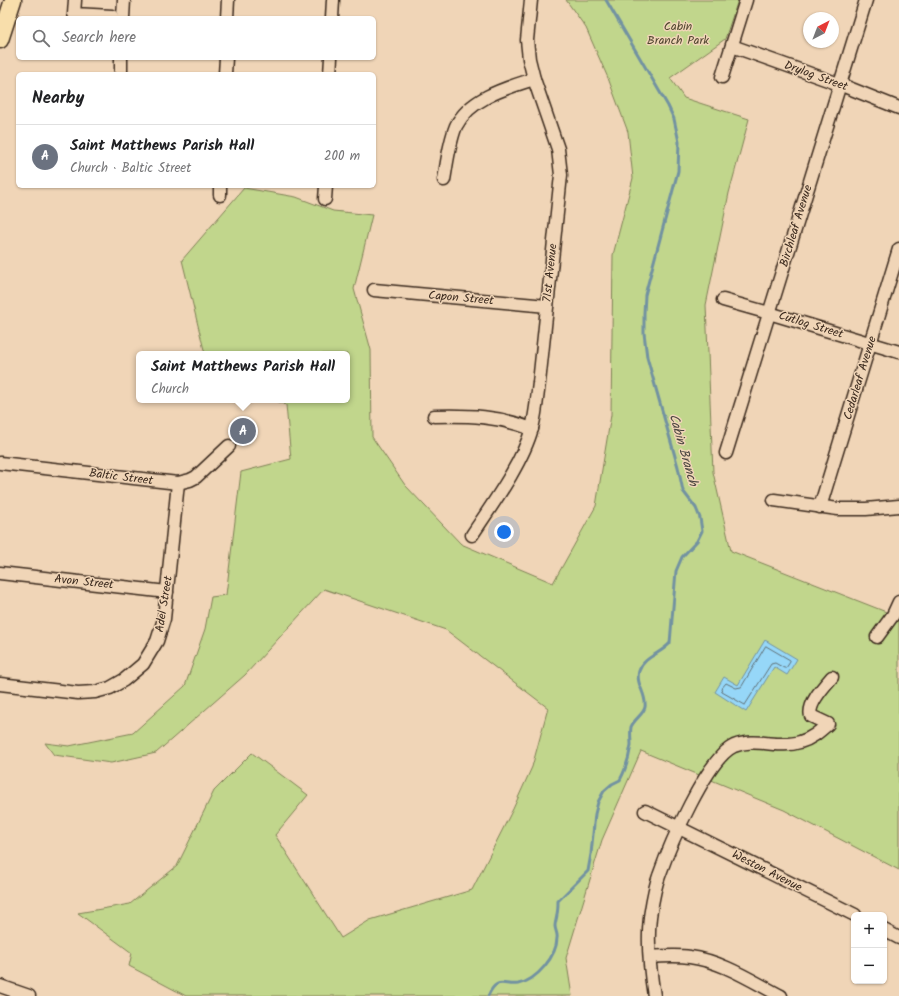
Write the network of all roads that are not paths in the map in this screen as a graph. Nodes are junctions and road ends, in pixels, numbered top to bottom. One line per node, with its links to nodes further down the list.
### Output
1 (13, 0): 13 (main road)
2 (75, 0): 9 (street)
3 (124, 0): 10 (street)
4 (228, 0): 11 (street)
5 (333, 0): 12 (street)
6 (532, 0): 22 (street, 71st Avenue)
7 (746, 0): 14 (street)
8 (866, 0): 23 (street, Birchleaf Avenue)
9 (103, 16)
10 (118, 16)
11 (227, 16)
12 (332, 16)
13 (0, 40)
14 (732, 46): 21 (street); 23 (street, Drylog Street)
15 (121, 60): 18 (street)
16 (226, 60): 19 (street)
17 (331, 60): 20 (street)
18 (121, 72)
19 (225, 72)
20 (330, 72)
21 (722, 77)
22 (534, 79): 25 (street); 31 (street, 71st Avenue)
23 (839, 84): 24 (street, Drylog Street); 32 (street, Birchleaf Avenue)
24 (899, 108)
25 (444, 180)
26 (326, 188): 27 (street)
27 (325, 199)
28 (899, 249): 33 (street, Cedarleaf Avenue)
29 (374, 290): 31 (street, Capon Street)
30 (722, 300): 32 (street, Cutlog Street)
31 (547, 306): 36 (street, 71st Avenue)
32 (769, 312): 33 (street, Cutlog Street); 38 (street, Birchleaf Avenue)
33 (870, 343): 34 (street, Cutlog Street); 43 (street, Cedarleaf Avenue)
34 (899, 352)
35 (434, 416): 36 (street)
36 (532, 429): 44 (street, 71st Avenue)
37 (229, 446): 40 (street, Baltic Street)
38 (726, 453)
39 (0, 463): 40 (street, Baltic Street)
40 (178, 483): 46 (street, Adel Street)
41 (774, 500): 43 (street)
42 (899, 506): 43 (street)
43 (820, 507)
44 (472, 536)
45 (0, 573): 46 (street, Avon Street)
46 (167, 592): 50 (street, Adel Street)
47 (899, 605): 48 (street)
48 (877, 637)
49 (832, 677): 52 (street)
50 (0, 684)
51 (645, 811): 52 (street, Weston Avenue)
52 (679, 827): 53 (street, Weston Avenue); 56 (street)
53 (851, 913)
54 (887, 932): 55 (street)
55 (899, 938)
56 (650, 957): 59 (street); 60 (street)
57 (3, 987): 58 (street)
58 (29, 996)
59 (654, 996)
60 (781, 996)

